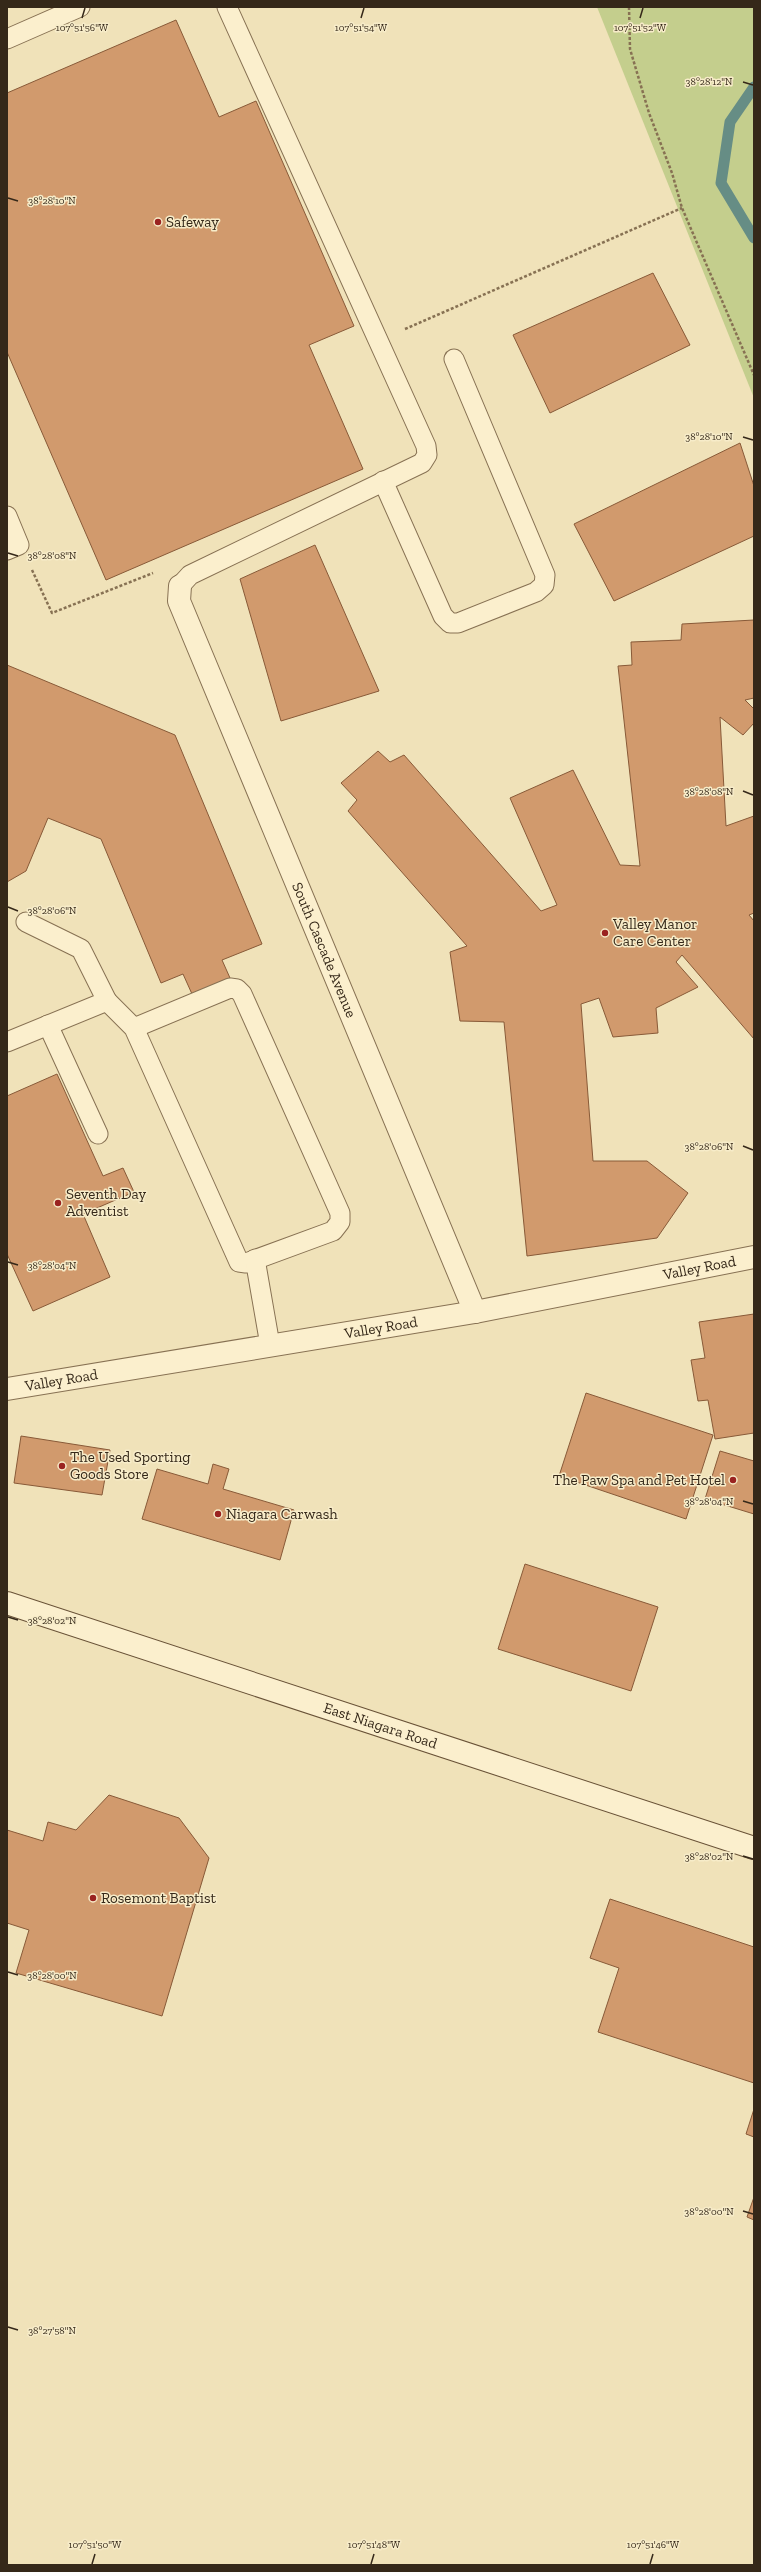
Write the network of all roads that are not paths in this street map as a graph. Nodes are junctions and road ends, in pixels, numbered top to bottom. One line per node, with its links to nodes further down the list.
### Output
1 (80, 7): 3 (lane)
2 (227, 7): 5 (lane)
3 (7, 39)
4 (454, 360): 5 (lane)
5 (383, 481): 8 (lane)
6 (7, 516): 7 (lane)
7 (7, 550)
8 (180, 586): 17 (street, South Cascade Avenue)
9 (26, 922): 10 (lane)
10 (107, 1001): 11 (lane); 12 (lane)
11 (48, 1025): 13 (lane); 14 (lane)
12 (134, 1028): 16 (lane); 16 (lane)
13 (7, 1042)
14 (98, 1134)
15 (754, 1257): 17 (street, Valley Road)
16 (256, 1259): 18 (lane)
17 (475, 1312): 18 (street, Valley Road)
18 (270, 1346): 19 (street, Valley Road)
19 (7, 1389)
20 (7, 1603): 21 (street, East Niagara Road)
21 (754, 1848)

